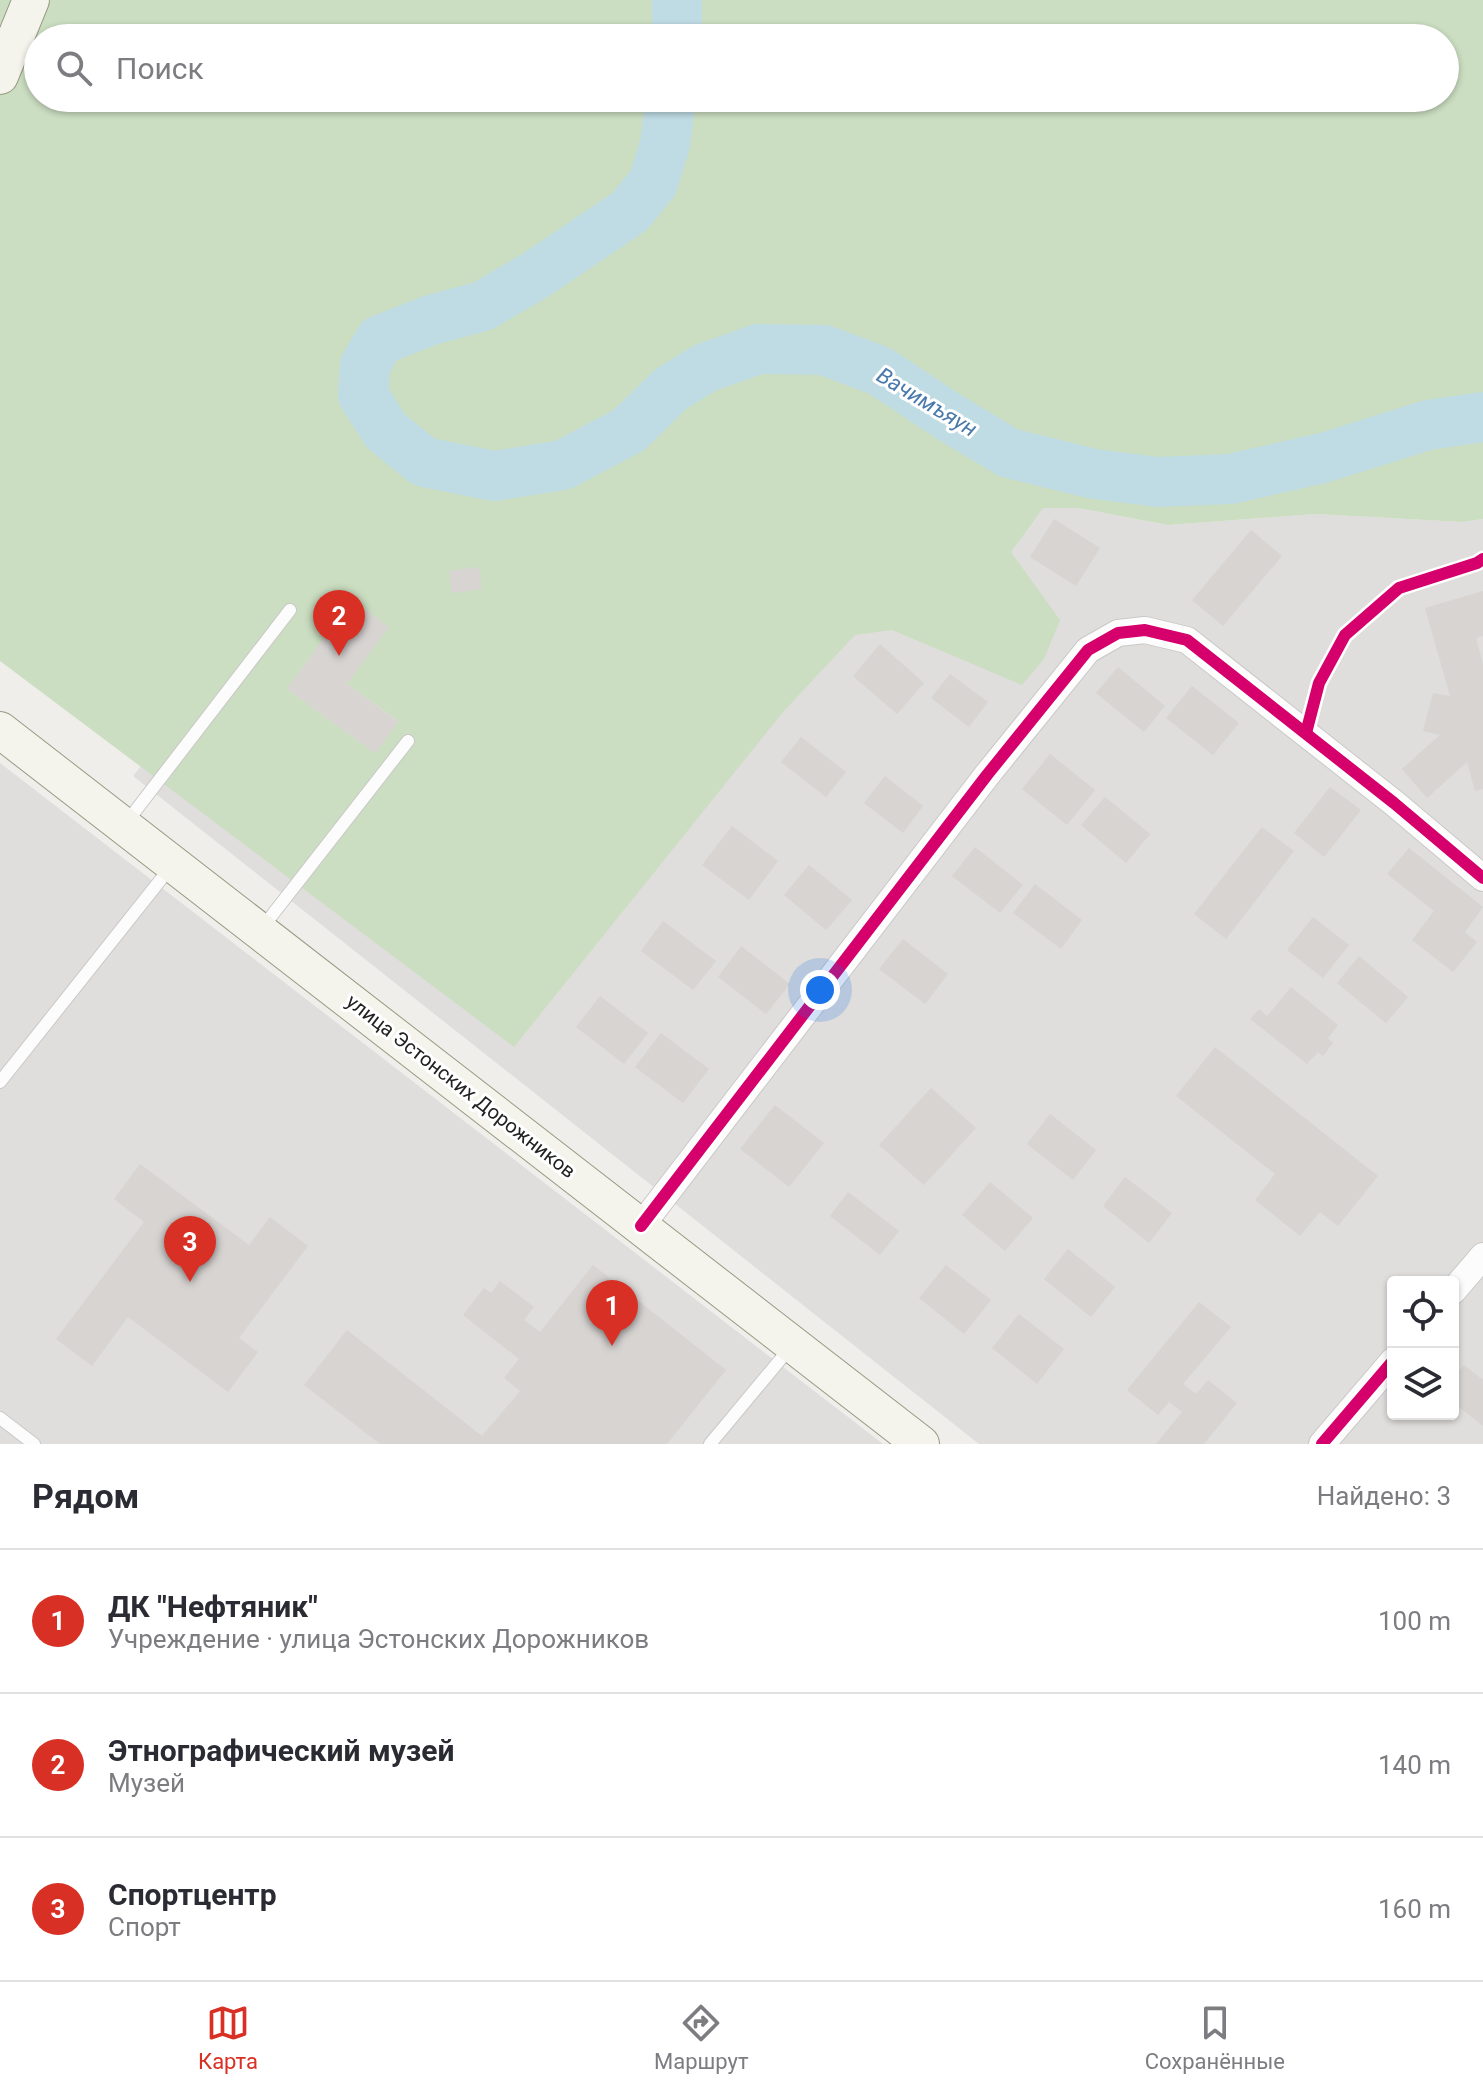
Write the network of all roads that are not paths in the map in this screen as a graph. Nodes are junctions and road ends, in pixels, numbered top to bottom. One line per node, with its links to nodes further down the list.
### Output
1 (26, 11): 2 (main road)
2 (0, 76)
3 (290, 610): 6 (lane)
4 (0, 730): 6 (main road, улица Эстонских Дорожников)
5 (408, 741): 9 (lane)
6 (125, 825): 7 (main road, улица Эстонских Дорожников)
7 (174, 863): 9 (main road, улица Эстонских Дорожников); 10 (lane)
8 (1483, 878): 11 (street)
9 (261, 930): 11 (main road, улица Эстонских Дорожников)
10 (0, 1082)
11 (641, 1226): 14 (main road, улица Эстонских Дорожников)
12 (1483, 1256): 13 (street)
13 (1459, 1284)
14 (793, 1344): 18 (lane); 19 (main road, улица Эстонских Дорожников)
15 (1387, 1368): 20 (street)
16 (0, 1418): 17 (lane)
17 (34, 1444)
18 (710, 1444)
19 (921, 1444)
20 (1322, 1444)

